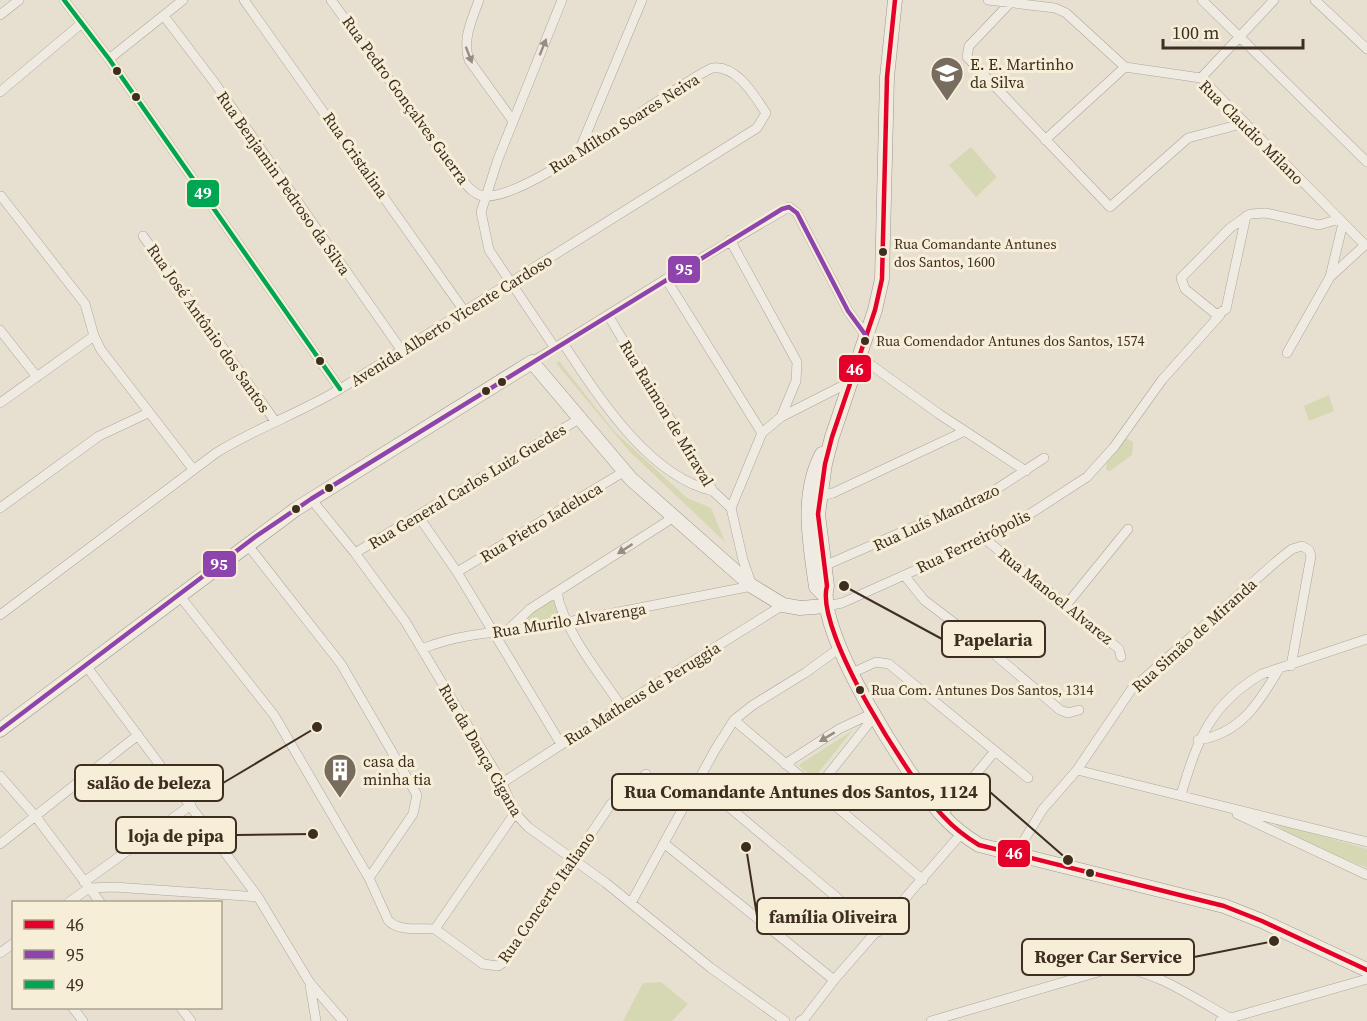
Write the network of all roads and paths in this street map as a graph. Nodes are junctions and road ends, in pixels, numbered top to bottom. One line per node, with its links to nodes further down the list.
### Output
1 (19, 0): 16 (street)
2 (183, 0): 17 (street)
3 (244, 0): 40 (street, Rua Cristalina)
4 (331, 0): 32 (street, Rua Pedro Gonçalves Guerra)
5 (479, 0): 25 (street, one-way to 25)
6 (562, 0): 25 (street, one-way to 6)
7 (642, 0): 29 (street)
8 (895, 0): 45 (street)
9 (988, 0): 15 (street)
10 (1202, 0): 19 (street)
11 (1274, 0): 19 (street)
12 (1315, 0): 20 (street)
13 (68, 1): 18 (street)
14 (1029, 3): 15 (street); 22 (street)
15 (1009, 4): 28 (street)
16 (0, 15)
17 (164, 16): 21 (street); 47 (street, Rua Benjamin Pedroso da Silva)
18 (82, 22): 21 (street); 24 (street)
19 (1240, 37): 23 (street); 30 (street)
20 (1367, 49)
21 (109, 59): 53 (street)
22 (1125, 67): 23 (street, Rua Claudio Milano); 28 (street)
23 (1201, 78): 26 (street, Rua Claudio Milano)
24 (0, 92)
25 (513, 121): 32 (street)
26 (1245, 123): 28 (street); 34 (street, Rua Claudio Milano)
27 (757, 128): 29 (street, Rua Milton Soares Neiva); 39 (street, Avenida Alberto Vicente Cardoso)
28 (1045, 140)
29 (579, 151): 32 (street, Rua Milton Soares Neiva)
30 (1367, 162)
31 (1, 196): 44 (street)
32 (484, 196): 39 (street)
33 (1246, 216): 34 (street); 41 (street); 41 (street)
34 (1342, 221): 37 (street, Rua Claudio Milano); 37 (street, Rua Claudio Milano)
35 (143, 236): 58 (street, Rua José Antônio dos Santos)
36 (730, 240): 38 (street); 45 (street); 56 (street)
37 (1330, 277): 48 (street, Rua Claudio Milano)
38 (666, 279): 42 (street); 60 (street)
39 (509, 284): 40 (street, Avenida Alberto Vicente Cardoso); 46 (street)
40 (465, 312): 47 (street, Avenida Alberto Vicente Cardoso)
41 (1221, 314): 74 (street, Rua Ferreirópolis)
42 (608, 315): 46 (street); 66 (street, Rua Raimon de Miraval)
43 (0, 330): 51 (street)
44 (94, 336): 51 (street); 55 (street)
45 (867, 337): 49 (street)
46 (559, 346): 50 (street); 66 (street)
47 (402, 351): 53 (street, Avenida Alberto Vicente Cardoso)
48 (1287, 353)
49 (860, 357): 52 (street); 59 (street)
50 (532, 362): 57 (street); 68 (street)
51 (37, 377): 54 (street)
52 (850, 382): 56 (street); 61 (street)
53 (340, 389): 58 (street, Avenida Alberto Vicente Cardoso)
54 (0, 403)
55 (148, 413): 63 (street); 69 (street)
56 (781, 417): 60 (street)
57 (579, 419): 64 (street); 71 (street, Rua General Carlos Luiz Guedes)
58 (275, 421): 63 (street, Avenida Alberto Vicente Cardoso)
59 (965, 431): 65 (street); 67 (street)
60 (762, 433): 70 (street)
61 (832, 437): 67 (street); 83 (street)
62 (1044, 458): 65 (street, Rua Luís Mandrazo)
63 (193, 469): 86 (street, Avenida Alberto Vicente Cardoso)
64 (625, 471): 72 (street); 78 (street, Rua Pietro Iadeluca)
65 (1026, 471): 77 (street, Rua Luís Mandrazo)
66 (713, 490): 70 (street, Rua Raimon de Miraval)
67 (820, 496): 77 (street)
68 (311, 499): 75 (street); 76 (street, Rua da Dança Cigana)
69 (0, 508)
70 (731, 508): 80 (street)
71 (419, 517): 76 (street, Rua General Carlos Luiz Guedes); 78 (street)
72 (674, 517): 80 (street); 81 (street, one-way to 81)
73 (1128, 529): 84 (street)
74 (985, 539): 79 (street, Rua Ferreirópolis); 84 (street, Rua Manoel Alvarez)
75 (247, 544): 82 (street); 128 (street)
76 (355, 553): 92 (street, Rua da Dança Cigana)
77 (824, 566): 83 (street)
78 (457, 572): 89 (street)
79 (904, 575): 83 (street, Rua Ferreirópolis); 99 (street)
80 (752, 586): 85 (street); 87 (street, Rua Murilo Alvarenga)
81 (557, 592): 87 (street); 88 (street)
82 (179, 595): 95 (street); 128 (street)
83 (825, 600): 85 (street); 91 (street)
84 (1068, 604): 93 (street, Rua Manoel Alvarez)
85 (783, 605): 98 (street, Rua Matheus de Peruggia)
86 (0, 615)
87 (568, 622): 88 (street, Rua Murilo Alvarenga); 98 (street)
88 (509, 629): 89 (street, Rua Murilo Alvarenga)
89 (491, 632): 92 (street, Rua Murilo Alvarenga); 105 (street)
90 (1367, 639): 94 (street)
91 (841, 647): 97 (street); 101 (street)
92 (422, 649): 113 (street, Rua da Dança Cigana)
93 (1121, 657)
94 (1291, 666): 96 (street); 108 (street, Rua Simão de Miranda)
95 (87, 667): 102 (street); 103 (street)
96 (1279, 669): 104 (street); 104 (street)
97 (852, 673): 100 (street); 106 (street)
98 (621, 706): 105 (street, Rua Matheus de Peruggia)
99 (1079, 710)
100 (872, 716): 107 (street, one-way to 107); 114 (street); 119 (street)
101 (734, 720): 107 (street); 112 (street)
102 (0, 730)
103 (138, 735): 116 (street); 120 (street)
104 (1198, 740): 115 (street)
105 (561, 744): 113 (street, Rua Matheus de Peruggia)
106 (994, 751): 111 (street); 119 (street)
107 (785, 764): 114 (street)
108 (1077, 770): 115 (street); 125 (street, Rua Simão de Miranda)
109 (646, 774): 126 (street, Rua Concerto Italiano)
110 (0, 776): 120 (street)
111 (1028, 778)
112 (698, 781): 124 (street); 136 (street)
113 (502, 783): 118 (street, Rua da Dança Cigana)
114 (816, 790): 129 (street)
115 (1181, 795): 117 (street)
116 (191, 805): 130 (street); 131 (street)
117 (1224, 808): 122 (street); 127 (street)
118 (515, 813): 126 (street, Rua da Dança Cigana); 135 (street)
119 (942, 815): 121 (street)
120 (36, 817): 123 (street); 130 (street)
121 (961, 834): 125 (street); 129 (street)
122 (1367, 842)
123 (0, 844)
124 (665, 844): 134 (street); 141 (street)
125 (1015, 855): 139 (street)
126 (573, 858): 134 (street, Rua da Dança Cigana); 135 (street, Rua Concerto Italiano)
127 (1367, 875)
128 (369, 879): 135 (street)
129 (923, 880): 136 (street)
130 (87, 885): 131 (street); 132 (street); 133 (street)
131 (258, 897): 142 (street)
132 (71, 901)
133 (99, 901)
134 (631, 903): 150 (street, Rua da Dança Cigana)
135 (435, 929)
136 (879, 932): 141 (street)
137 (12, 944): 138 (street)
138 (0, 953)
139 (1367, 970)
140 (1367, 979): 145 (street)
141 (834, 980): 151 (street)
142 (310, 983): 148 (street); 149 (street)
143 (74, 1009): 146 (street)
144 (182, 1009): 147 (street)
145 (1230, 1018): 152 (street); 153 (street)
146 (83, 1021)
147 (191, 1021)
148 (316, 1021)
149 (343, 1021)
150 (785, 1021)
151 (800, 1021)
152 (931, 1021)
153 (1220, 1021)

